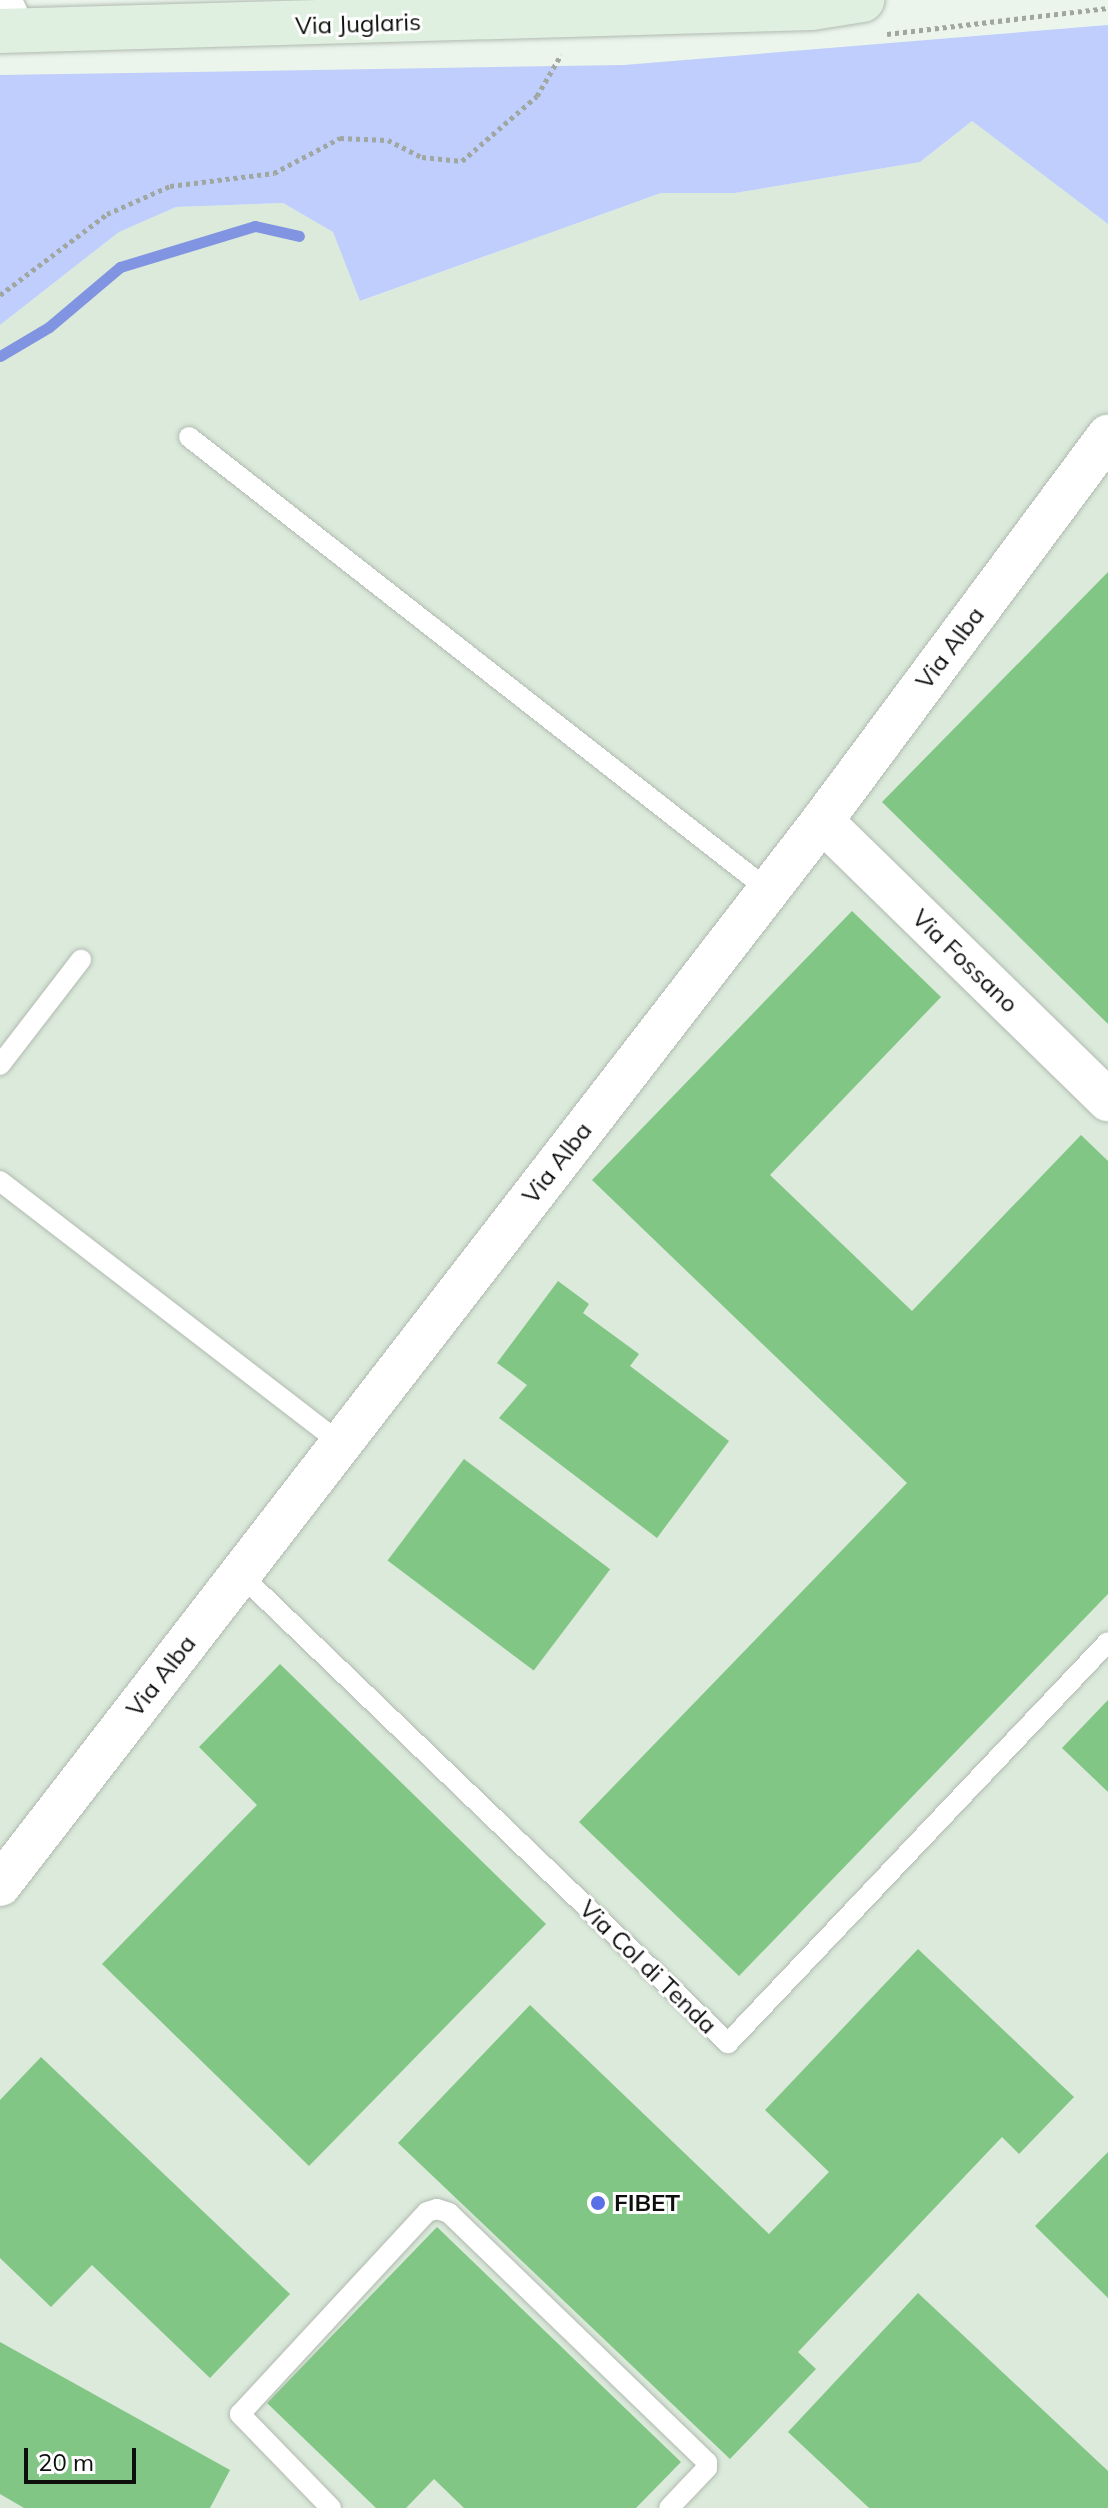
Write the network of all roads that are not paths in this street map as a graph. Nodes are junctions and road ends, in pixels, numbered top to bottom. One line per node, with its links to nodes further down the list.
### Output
1 (862, 0): 2 (street, Via Juglaris)
2 (189, 15): 3 (street, Via Juglaris)
3 (5, 20)
4 (1108, 436): 6 (street, Via Alba)
5 (189, 437): 7 (lane)
6 (822, 821): 7 (street, Via Alba); 10 (street, Via Fossano)
7 (767, 889): 12 (street, Via Alba)
8 (81, 960): 9 (lane)
9 (0, 1065)
10 (1108, 1100)
11 (0, 1181): 12 (lane)
12 (340, 1443): 13 (street, Via Alba)
13 (240, 1574): 14 (lane, Via Col di Tenda); 15 (street, Via Alba)
14 (1108, 1642)
15 (0, 1885)
16 (331, 2508): 17 (lane)
17 (669, 2508)

